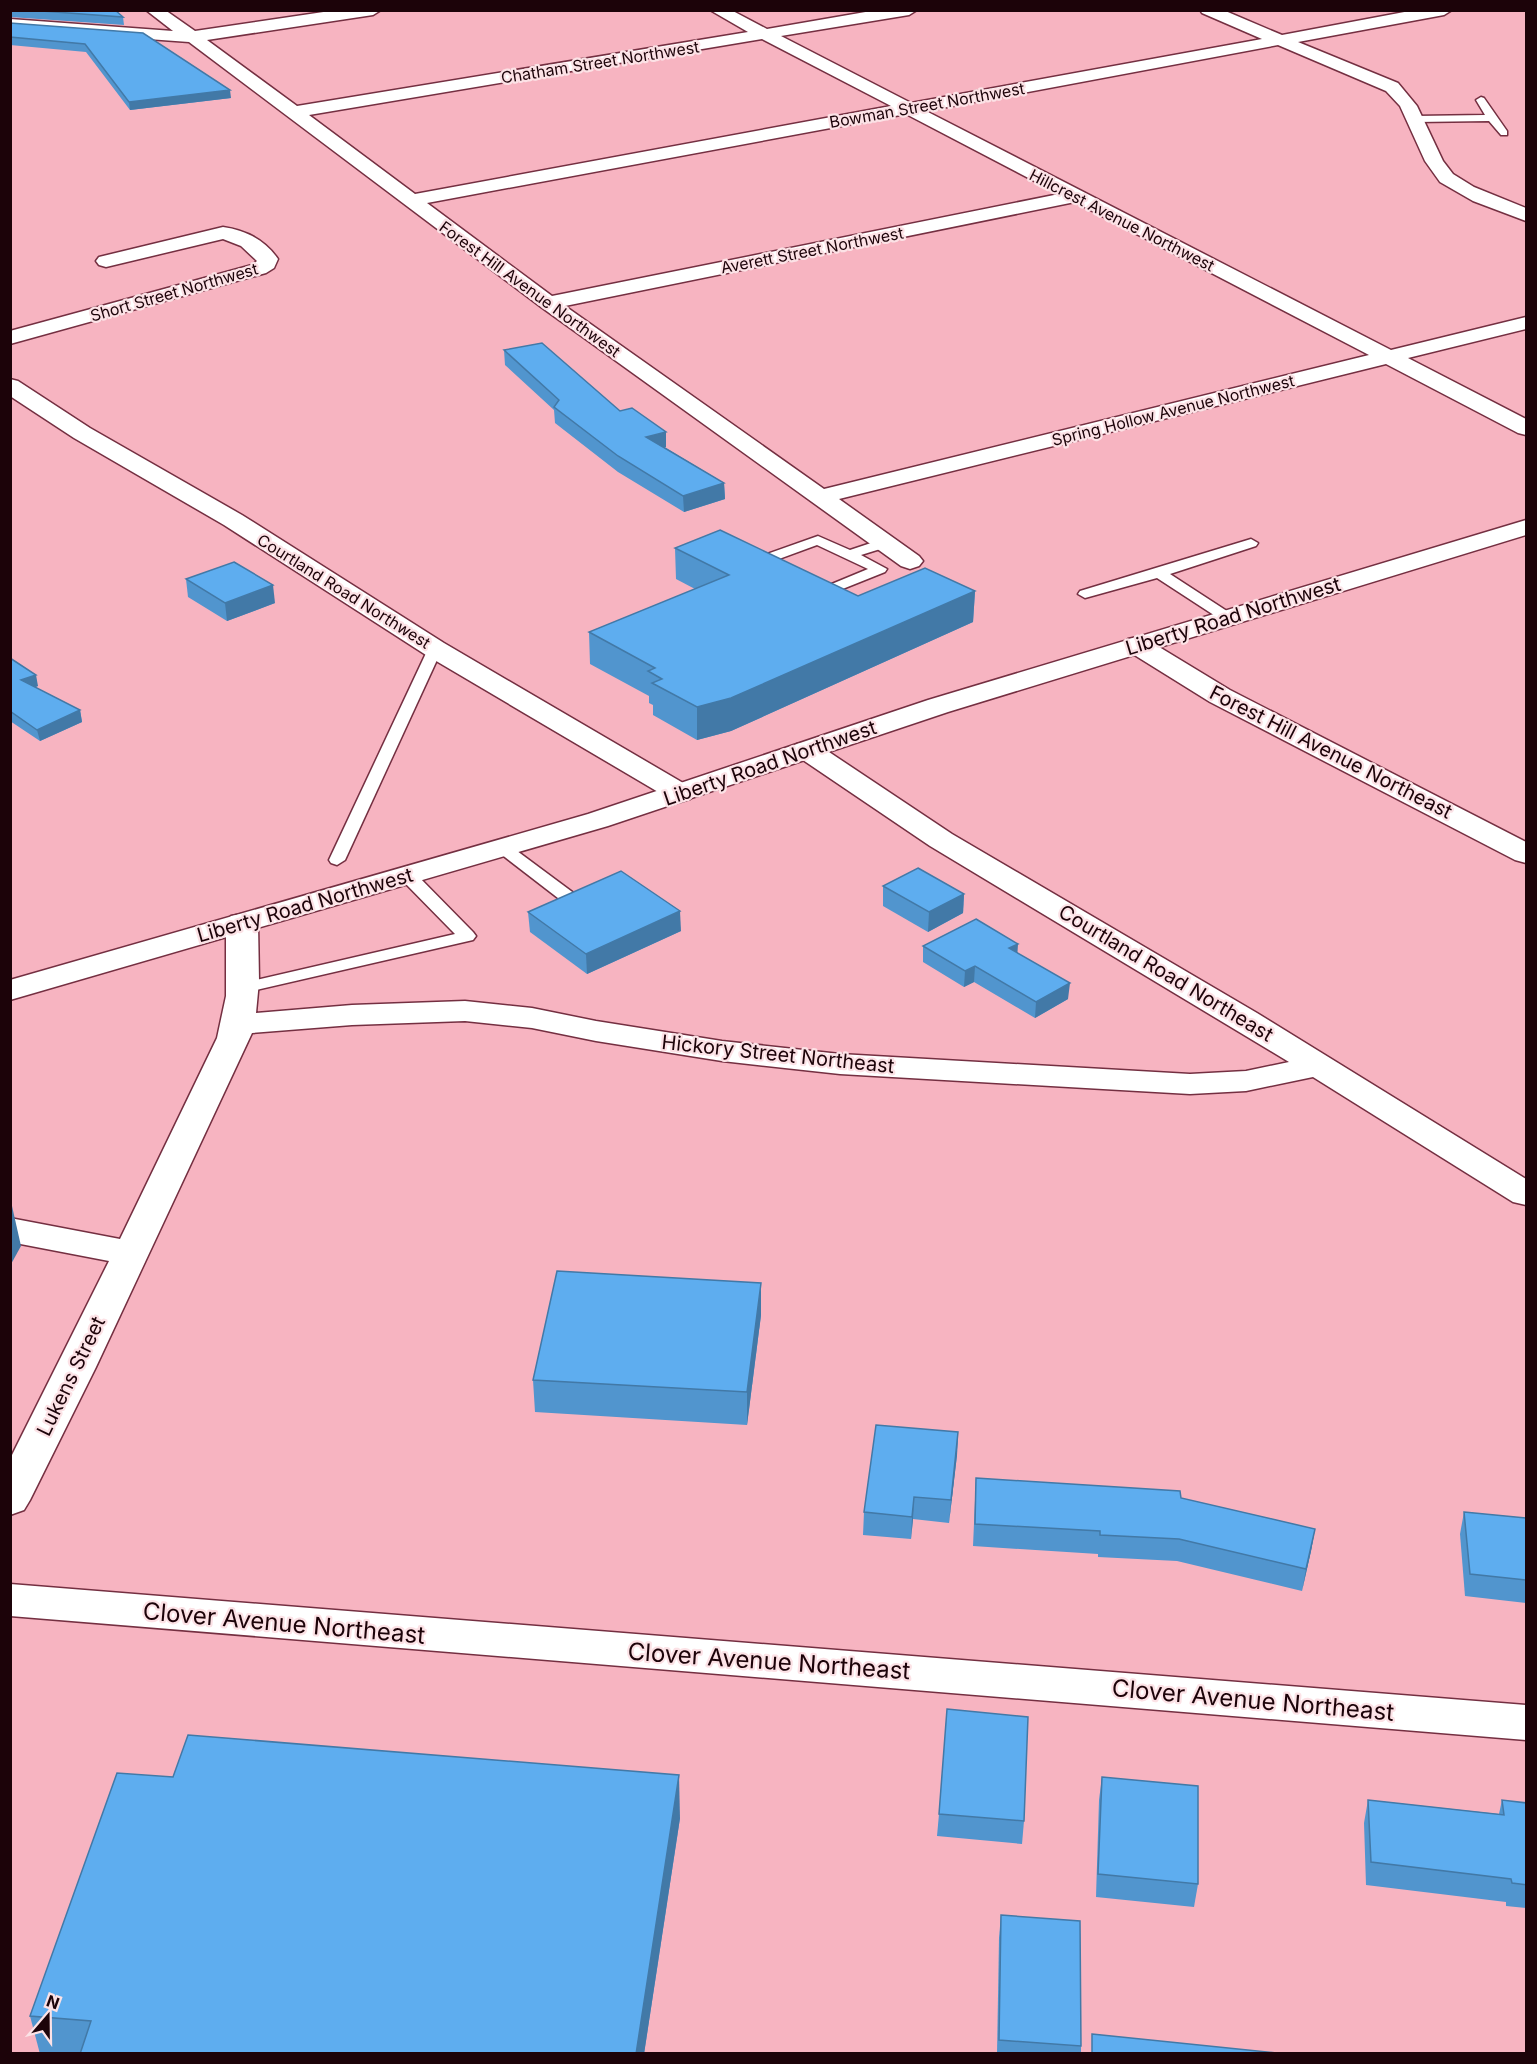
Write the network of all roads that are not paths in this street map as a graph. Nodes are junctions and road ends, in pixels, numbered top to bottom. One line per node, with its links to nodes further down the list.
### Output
1 (154, 10): 9 (street, Forest Hill Avenue Northwest)
2 (373, 10): 9 (street)
3 (718, 10): 8 (street, Hillcrest Avenue Northwest)
4 (909, 10): 8 (street, Chatham Street Northwest)
5 (1208, 10): 10 (street)
6 (1444, 10): 10 (street, Bowman Street Northwest)
7 (10, 24): 9 (street)
8 (763, 34): 12 (street, Hillcrest Avenue Northwest); 13 (street, Chatham Street Northwest)
9 (191, 37): 13 (street, Forest Hill Avenue Northwest)
10 (1281, 40): 12 (street, Bowman Street Northwest); 15 (street)
11 (1481, 100): 14 (lane)
12 (906, 109): 17 (street, Hillcrest Avenue Northwest); 18 (street, Bowman Street Northwest)
13 (292, 112): 18 (street, Forest Hill Avenue Northwest)
14 (1492, 118): 15 (lane); 16 (lane)
15 (1416, 120): 19 (street)
16 (1504, 133)
17 (1076, 196): 21 (street, Averett Street Northwest); 24 (street, Hillcrest Avenue Northwest)
18 (411, 200): 21 (street, Forest Hill Avenue Northwest)
19 (1527, 215)
20 (106, 261): 23 (street, Short Street Northwest)
21 (548, 303): 27 (street, Forest Hill Avenue Northwest)
22 (1527, 323): 24 (street, Spring Hollow Avenue Northwest)
23 (10, 338)
24 (1387, 357): 26 (street, Hillcrest Avenue Northwest); 27 (street, Spring Hollow Avenue Northwest)
25 (10, 386): 39 (street, Courtland Road Northwest)
26 (1527, 429)
27 (819, 497): 29 (street, Forest Hill Avenue Northwest)
28 (1527, 527): 37 (street, Liberty Road Northwest)
29 (885, 543): 31 (lane); 32 (street, Forest Hill Avenue Northwest)
30 (1251, 543): 34 (lane)
31 (849, 555): 33 (lane); 36 (lane)
32 (910, 561)
33 (749, 565)
34 (1159, 573): 35 (lane); 37 (lane)
35 (1084, 594)
36 (812, 597)
37 (1228, 618): 38 (street, Liberty Road Northwest)
38 (1137, 645): 40 (street, Liberty Road Northwest); 43 (street, Forest Hill Avenue Northeast)
39 (435, 649): 41 (street, Courtland Road Northwest); 44 (lane)
40 (807, 750): 41 (street, Liberty Road Northwest); 51 (street, Courtland Road Northeast)
41 (680, 793): 42 (street, Liberty Road Northwest)
42 (503, 848): 45 (street, Liberty Road Northwest); 46 (lane)
43 (1527, 854)
44 (337, 860)
45 (408, 876): 47 (street, Liberty Road Northwest); 48 (lane)
46 (573, 902)
47 (242, 923): 48 (street, Lukens Street); 49 (street, Liberty Road Northwest)
48 (243, 988): 50 (street, Lukens Street)
49 (10, 990)
50 (238, 1024): 51 (street, Hickory Street Northeast); 54 (street, Lukens Street)
51 (1318, 1066): 52 (street, Courtland Road Northeast)
52 (1527, 1194)
53 (10, 1230): 54 (street)
54 (131, 1252): 55 (street, Lukens Street)
55 (10, 1500)
56 (10, 1600): 57 (street, Clover Avenue Northeast)
57 (1527, 1722)

